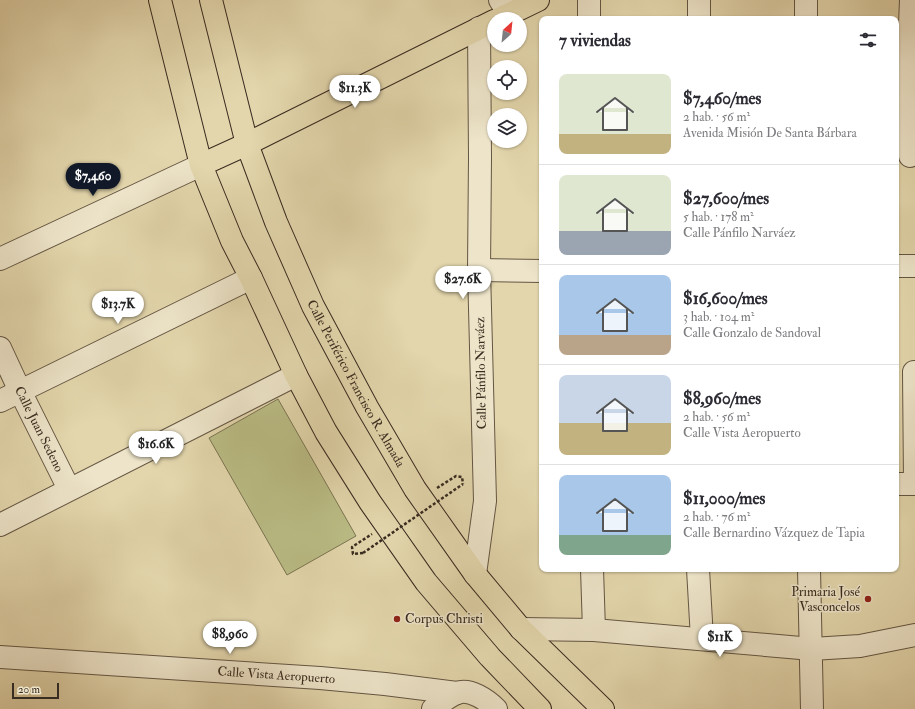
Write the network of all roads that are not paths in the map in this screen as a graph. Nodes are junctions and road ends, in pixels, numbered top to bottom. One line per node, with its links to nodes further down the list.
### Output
1 (160, 0): 17 (main road)
2 (211, 0): 15 (main road, Calle Periférico Francisco R. Almada)
3 (538, 0): 8 (main road)
4 (589, 0): 9 (street)
5 (699, 0): 10 (street)
6 (806, 0): 11 (street)
7 (911, 0): 13 (street)
8 (506, 12)
9 (589, 16)
10 (698, 16)
11 (806, 16)
12 (487, 21): 15 (main road)
13 (912, 48): 16 (street)
14 (492, 52): 21 (street, Calle Pánfilo Narváez)
15 (247, 144): 17 (main road); 36 (main road, Calle Periférico Francisco R. Almada)
16 (907, 156)
17 (201, 165): 18 (street); 23 (main road)
18 (0, 259)
19 (899, 266): 20 (street)
20 (915, 266)
21 (479, 270): 22 (street); 36 (street, Calle Pánfilo Narváez)
22 (539, 271)
23 (251, 278): 26 (main road); 27 (street)
24 (0, 348): 27 (street, Calle Juan Sedeno)
25 (908, 372): 30 (street)
26 (296, 375): 31 (street); 46 (main road)
27 (20, 391): 28 (street); 31 (street, Calle Juan Sedeno)
28 (0, 401)
29 (899, 484): 30 (street)
30 (915, 484)
31 (69, 489): 32 (street)
32 (0, 525)
33 (592, 572): 38 (street)
34 (698, 572): 40 (street)
35 (809, 572): 41 (street)
36 (475, 574): 37 (main road, Calle Periférico Francisco R. Almada)
37 (521, 629): 38 (street); 47 (main road, Calle Periférico Francisco R. Almada)
38 (594, 630): 40 (street)
39 (915, 635): 41 (street)
40 (702, 639): 41 (street)
41 (812, 650): 48 (street)
42 (0, 657): 43 (street, Calle Vista Aeropuerto)
43 (457, 692): 44 (street); 45 (street, Calle Vista Aeropuerto)
44 (433, 709)
45 (496, 709)
46 (540, 709)
47 (603, 709)
48 (812, 709)

